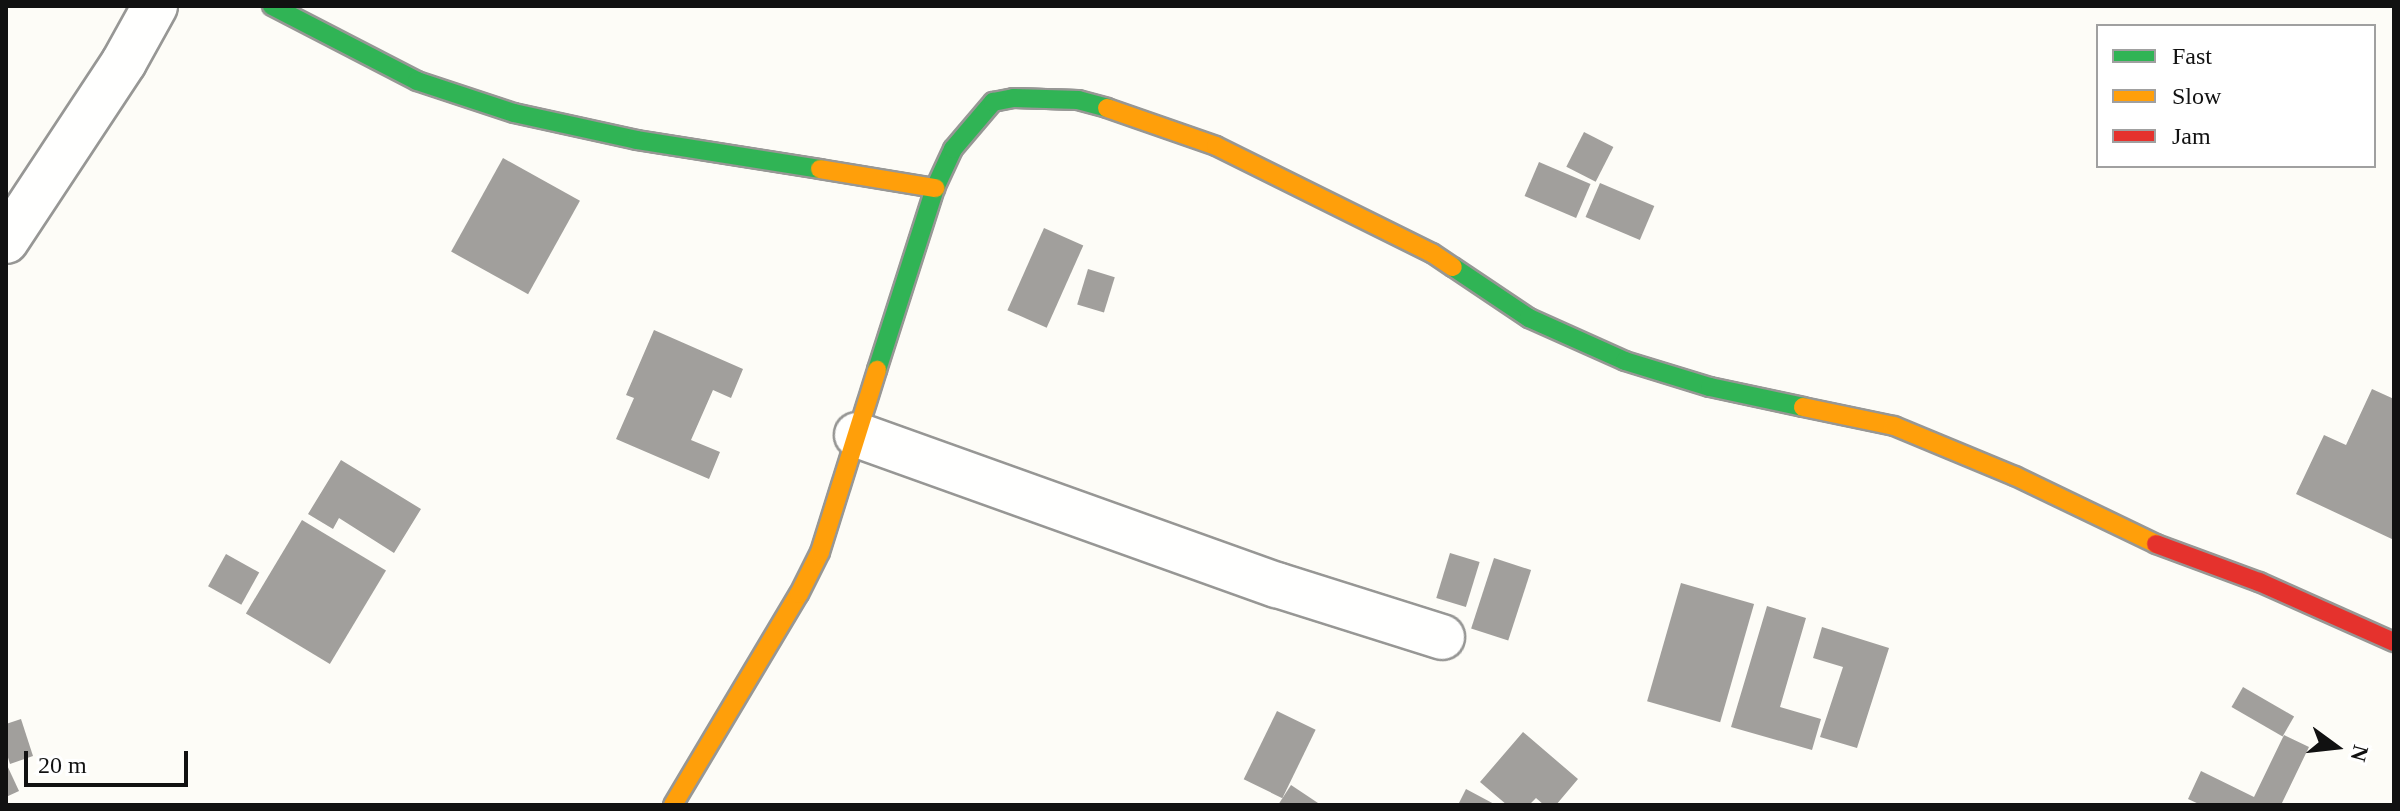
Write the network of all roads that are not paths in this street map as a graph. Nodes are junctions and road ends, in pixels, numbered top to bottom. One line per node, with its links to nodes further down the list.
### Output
1 (155, 6): 4 (street)
2 (272, 6): 3 (street)
3 (935, 188): 5 (street); 7 (street)
4 (6, 241)
5 (857, 435): 6 (street); 8 (street)
6 (1442, 637)
7 (2394, 642)
8 (673, 805)

